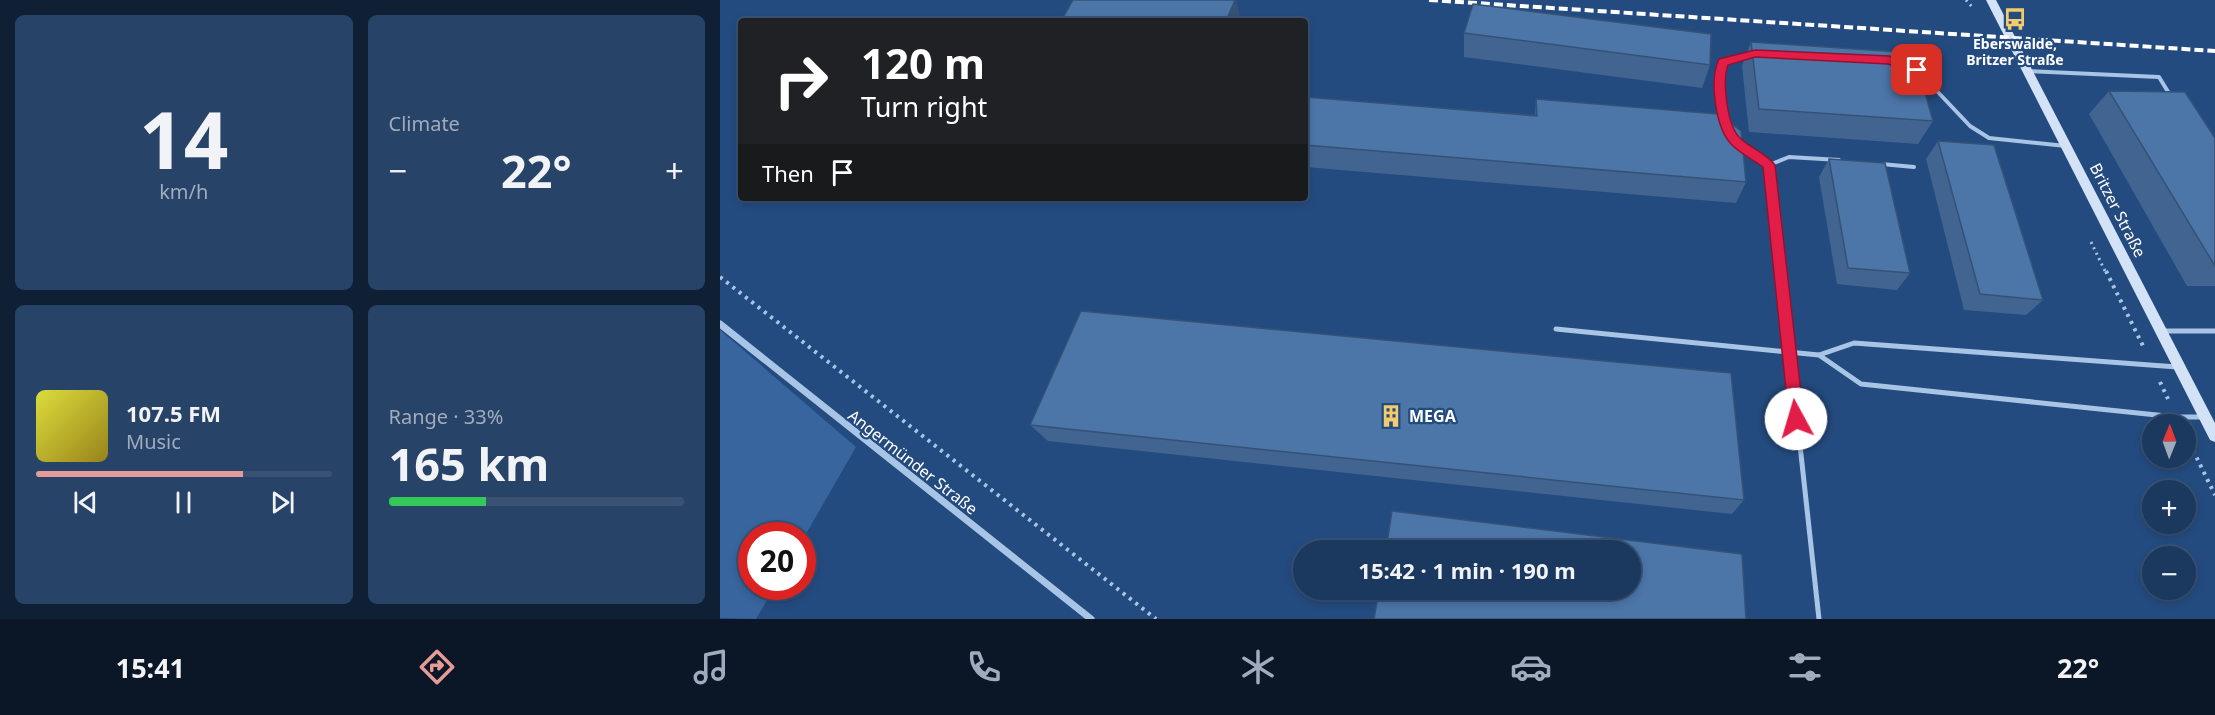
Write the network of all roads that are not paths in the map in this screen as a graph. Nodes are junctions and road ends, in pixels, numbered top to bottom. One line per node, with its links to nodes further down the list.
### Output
1 (1991, 0): 4 (main road, Britzer Straße)
2 (1755, 53): 6 (lane)
3 (1908, 67): 8 (lane)
4 (2027, 71): 5 (lane); 8 (main road, Britzer Straße)
5 (2171, 96)
6 (1731, 133)
7 (1736, 141): 11 (lane)
8 (2066, 146): 15 (main road, Britzer Straße)
9 (1846, 160): 11 (lane)
10 (1880, 164): 12 (lane)
11 (1768, 165): 17 (lane)
12 (1914, 167)
13 (720, 324): 22 (street, Angermünder Straße)
14 (1556, 329): 17 (lane)
15 (2162, 331): 16 (lane); 19 (main road, Britzer Straße)
16 (2215, 331)
17 (1789, 352): 18 (lane); 23 (lane)
18 (1819, 355): 19 (lane); 20 (lane)
19 (2180, 367): 20 (main road, Britzer Straße)
20 (2205, 417): 21 (main road, Britzer Straße)
21 (2215, 436)
22 (1091, 619)
23 (1819, 619)

